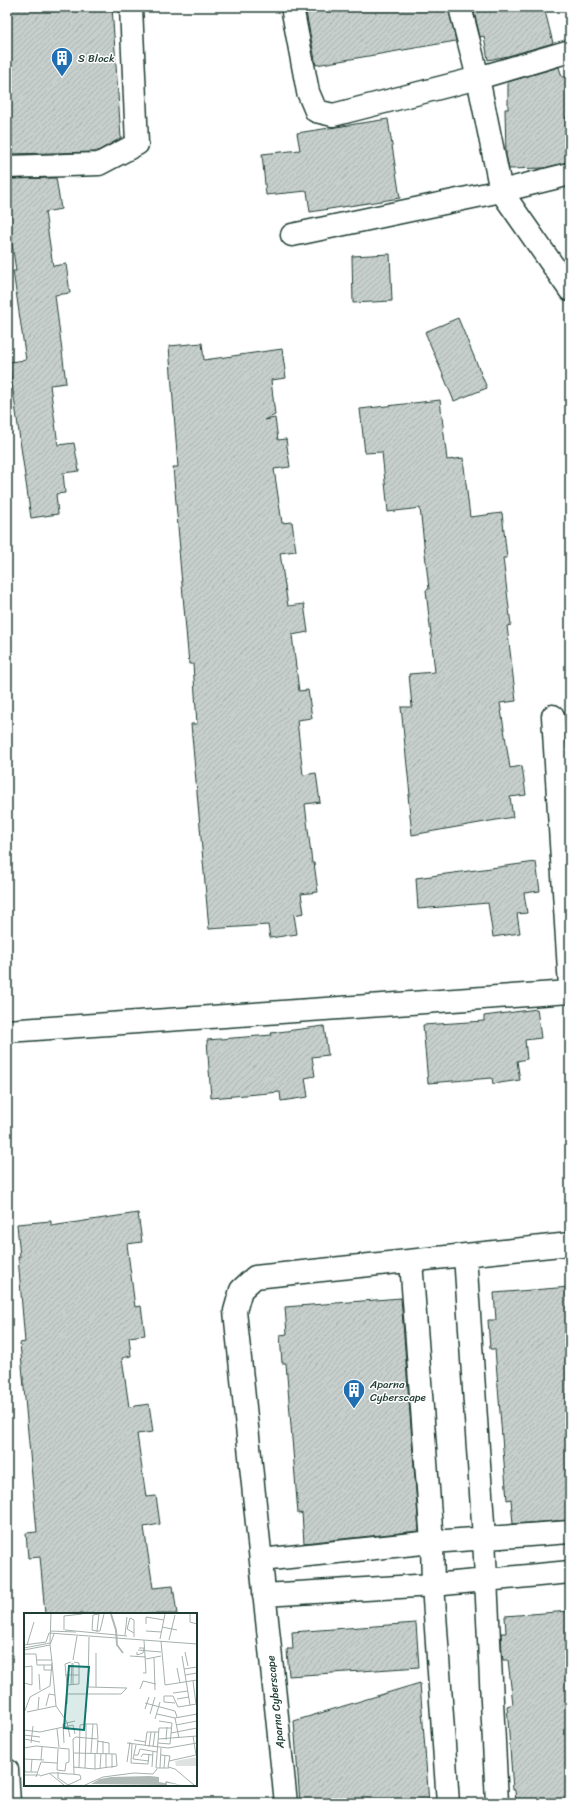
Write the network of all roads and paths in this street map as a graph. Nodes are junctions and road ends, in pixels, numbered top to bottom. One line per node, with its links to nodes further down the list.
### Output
1 (131, 7): 6 (street)
2 (292, 7): 5 (street)
3 (460, 7): 5 (street)
4 (570, 51): 5 (street)
5 (478, 78): 8 (street)
6 (7, 167)
7 (570, 174): 8 (street)
8 (501, 191): 9 (street); 10 (street)
9 (292, 235)
10 (570, 290)
11 (553, 716): 12 (street)
12 (570, 987)
13 (570, 992): 14 (street)
14 (7, 1031)
15 (570, 1244): 16 (street, Aparna Cyberscape)
16 (465, 1255): 17 (street, Aparna Cyberscape); 19 (street)
17 (411, 1261): 20 (street); 21 (street, Aparna Cyberscape)
18 (570, 1532): 19 (street)
19 (484, 1538): 20 (street); 23 (street)
20 (432, 1542): 21 (street); 24 (street)
21 (261, 1560): 25 (street, Aparna Cyberscape)
22 (570, 1572): 23 (street)
23 (486, 1580): 24 (street); 30 (street)
24 (433, 1585): 25 (street); 29 (street)
25 (264, 1595): 28 (street, Aparna Cyberscape)
26 (7, 1770): 27 (street)
27 (9, 1803)
28 (286, 1803)
29 (448, 1803)
30 (497, 1803)

